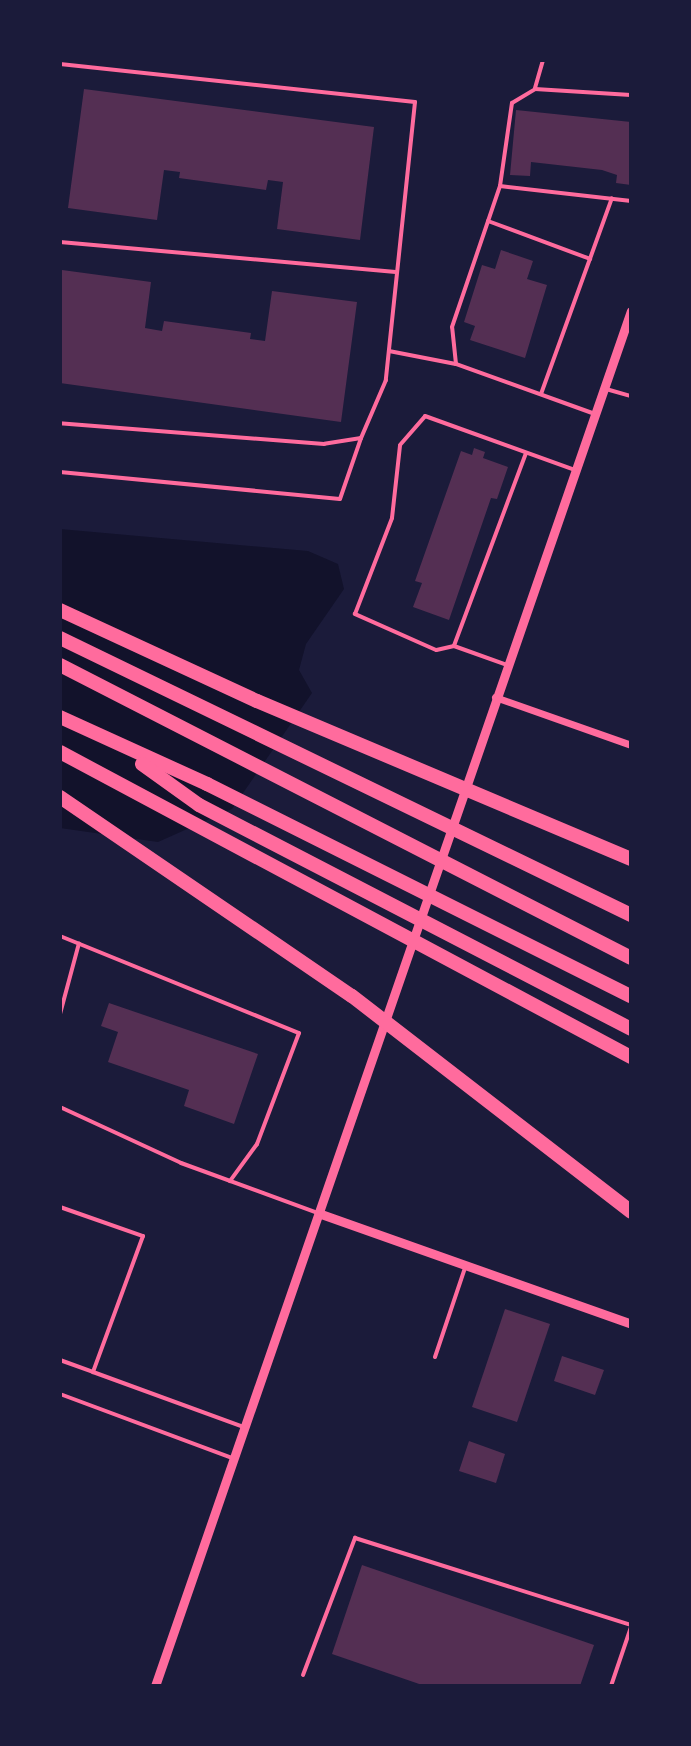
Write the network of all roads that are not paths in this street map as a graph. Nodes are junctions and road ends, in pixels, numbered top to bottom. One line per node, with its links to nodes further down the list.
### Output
1 (543, 60): 4 (lane)
2 (82, 63): 3 (lane); 12 (lane)
3 (60, 64)
4 (535, 89): 5 (lane); 6 (lane)
5 (631, 95)
6 (500, 186): 7 (lane); 9 (lane)
7 (612, 198): 8 (lane); 11 (lane)
8 (631, 201)
9 (488, 221): 11 (lane); 15 (lane)
10 (60, 242): 12 (lane)
11 (590, 259): 17 (lane)
12 (397, 272): 14 (lane)
13 (631, 311): 16 (street)
14 (389, 351): 15 (lane); 21 (lane)
15 (456, 364): 17 (lane)
16 (604, 389): 18 (lane); 19 (street)
17 (541, 394): 19 (lane)
18 (631, 396)
19 (595, 414): 23 (street)
20 (60, 423): 21 (lane)
21 (361, 438): 24 (lane)
22 (526, 453): 23 (lane); 27 (lane); 27 (lane)
23 (575, 470): 29 (street)
24 (60, 472)
25 (60, 610): 36 (highway)
26 (60, 638): 37 (highway)
27 (454, 646): 29 (lane)
28 (60, 665): 42 (highway)
29 (507, 665): 30 (street)
30 (495, 697): 32 (street); 51 (street)
31 (60, 717): 33 (highway)
32 (631, 745)
33 (122, 749): 43 (highway); 45 (highway)
34 (60, 752): 46 (highway)
35 (60, 797): 50 (highway)
36 (631, 859)
37 (555, 876): 38 (highway); 39 (highway)
38 (631, 908)
39 (631, 915)
40 (60, 936): 41 (lane)
41 (79, 943): 44 (lane); 48 (lane)
42 (631, 958)
43 (631, 996)
44 (60, 1014)
45 (631, 1029)
46 (631, 1057)
47 (60, 1107): 48 (lane)
48 (230, 1181): 51 (lane)
49 (60, 1207): 56 (lane)
50 (631, 1212)
51 (321, 1214): 52 (street); 58 (street)
52 (466, 1266): 53 (street); 54 (lane)
53 (631, 1324)
54 (435, 1357)
55 (60, 1360): 56 (lane)
56 (93, 1372): 58 (lane)
57 (60, 1394): 59 (lane)
58 (245, 1428): 59 (street)
59 (235, 1459): 62 (street)
60 (631, 1626): 61 (lane); 63 (lane)
61 (303, 1675)
62 (155, 1686)
63 (611, 1686)

